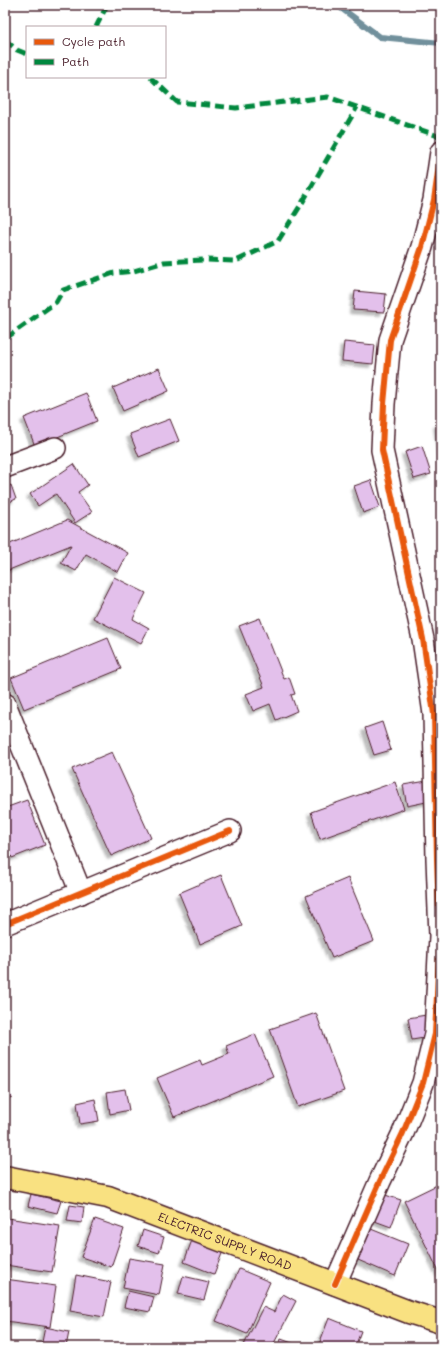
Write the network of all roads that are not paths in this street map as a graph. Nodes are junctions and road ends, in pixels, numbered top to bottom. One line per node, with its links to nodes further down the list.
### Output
1 (441, 152): 9 (street)
2 (56, 448): 3 (street)
3 (5, 467)
4 (5, 704): 6 (street)
5 (230, 831): 6 (street)
6 (81, 893): 7 (street)
7 (5, 924)
8 (5, 1177): 9 (main road, ELECTRIC SUPPLY ROAD)
9 (335, 1284): 10 (main road, ELECTRIC SUPPLY ROAD)
10 (441, 1322)

